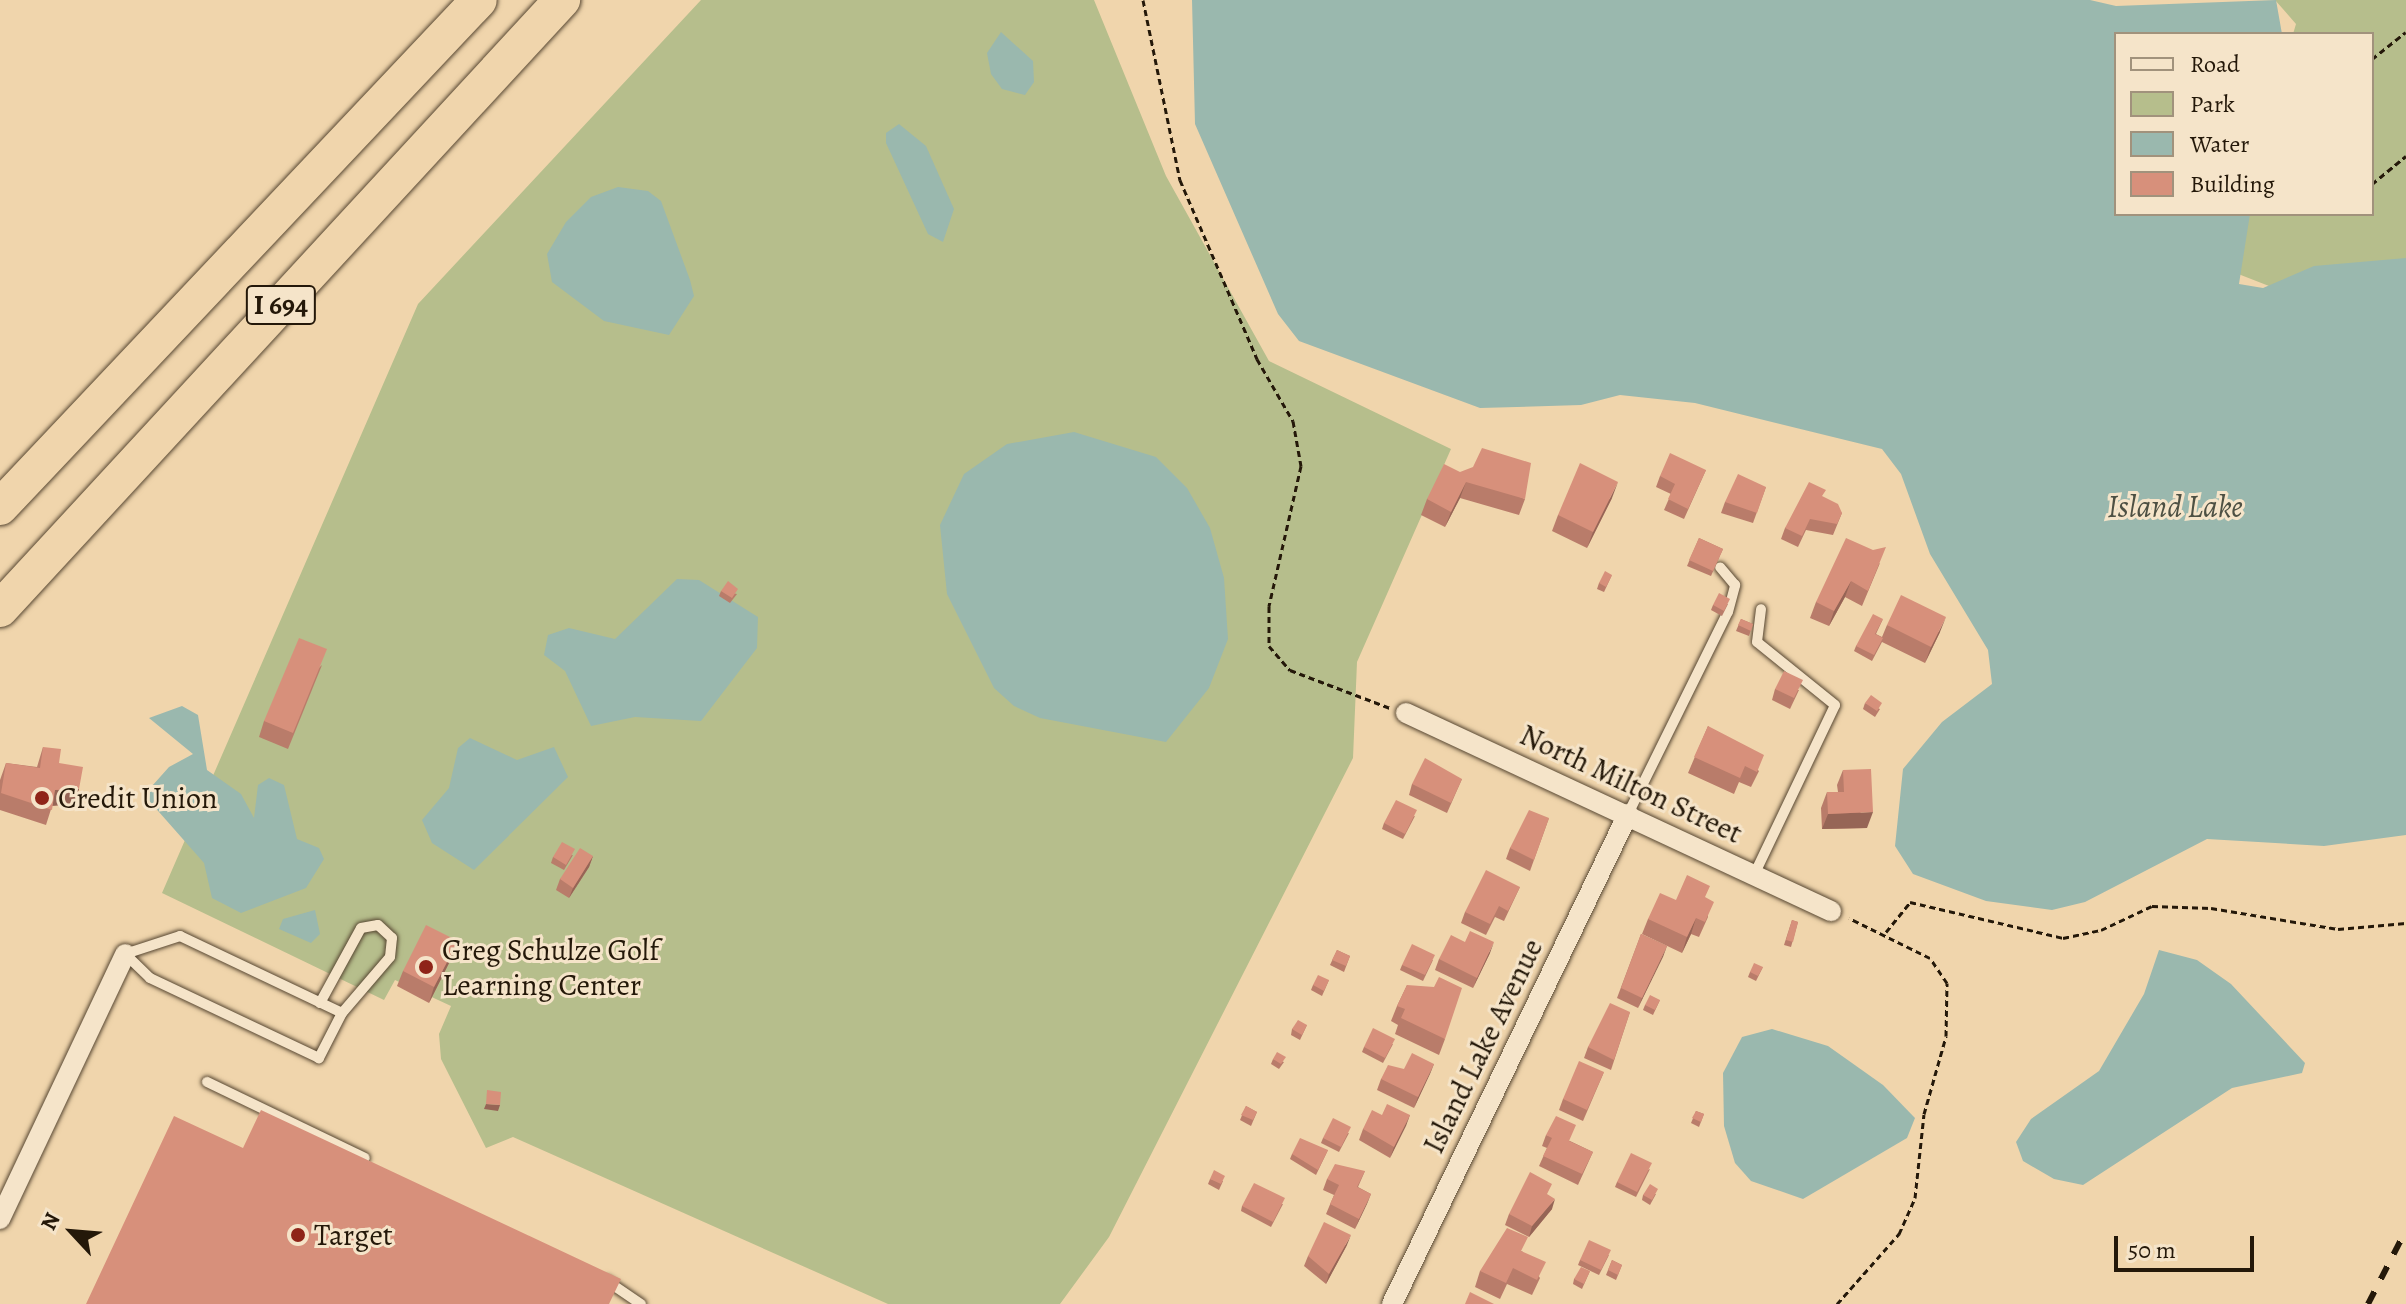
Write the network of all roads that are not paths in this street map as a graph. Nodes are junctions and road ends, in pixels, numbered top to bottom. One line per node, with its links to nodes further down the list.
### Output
1 (479, 0): 3 (highway, I 694)
2 (562, 0): 5 (highway, I 694)
3 (0, 507)
4 (1720, 567): 8 (lane)
5 (0, 609)
6 (1761, 609): 9 (lane)
7 (1406, 713): 8 (street, North Milton Street)
8 (1628, 814): 9 (street, North Milton Street); 19 (street, Island Lake Avenue)
9 (1754, 875): 10 (street, North Milton Street)
10 (1831, 911)
11 (125, 954): 12 (lane); 13 (lane); 16 (street)
12 (320, 1003): 13 (lane); 13 (lane)
13 (342, 1013)
14 (207, 1082): 15 (lane)
15 (374, 1163)
16 (0, 1219)
17 (597, 1271): 18 (lane)
18 (641, 1304)
19 (1392, 1304)

